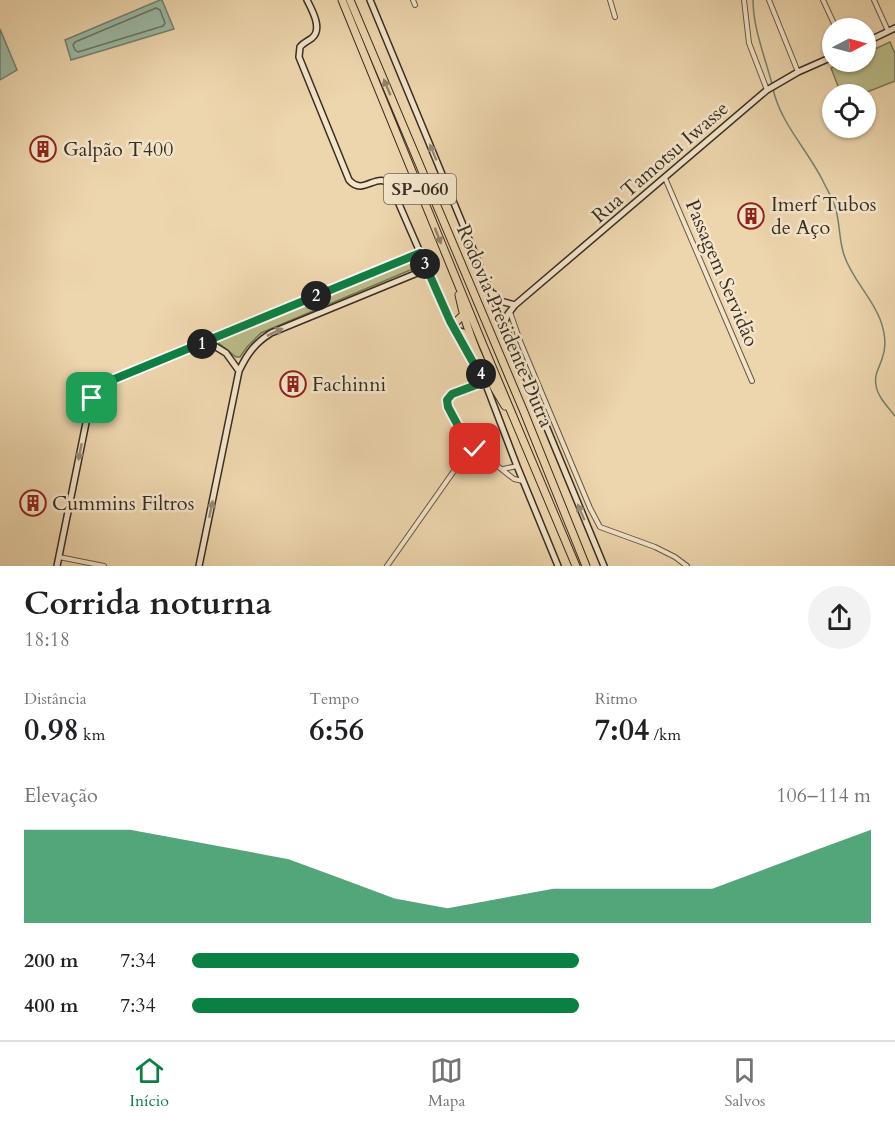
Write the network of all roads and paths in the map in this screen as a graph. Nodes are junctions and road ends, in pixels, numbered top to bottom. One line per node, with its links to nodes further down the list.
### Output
1 (307, 0): 21 (street)
2 (342, 0): 23 (highway, Rodovia Presidente Dutra / SP-060, one-way to 23)
3 (350, 0): 47 (highway, Rodovia Presidente Dutra / SP-060, one-way to 3)
4 (370, 0): 24 (street, one-way to 4)
5 (413, 0): 11 (street)
6 (610, 0): 12 (street)
7 (744, 0): 19 (street)
8 (769, 0): 18 (street)
9 (823, 0): 13 (street)
10 (874, 0): 15 (street)
11 (415, 5)
12 (615, 17)
13 (831, 18)
14 (895, 28): 15 (street)
15 (888, 31): 16 (street)
16 (876, 37)
17 (822, 61): 18 (street, Rua Tamotsu Iwasse)
18 (798, 72): 19 (street, Rua Tamotsu Iwasse)
19 (768, 89): 20 (street, Rua Tamotsu Iwasse)
20 (665, 178): 25 (street, Rua Tamotsu Iwasse); 33 (street, Passagem Servidão)
21 (420, 253): 22 (street); 30 (street)
22 (427, 269): 28 (street); 31 (street, one-way to 22)
23 (453, 274): 27 (highway); 35 (highway, Rodovia Presidente Dutra / SP-060)
24 (492, 293): 25 (street); 29 (street)
25 (516, 305): 26 (street, Rua Tamotsu Iwasse)
26 (510, 311): 29 (street); 49 (street)
27 (463, 315): 28 (highway); 34 (highway)
28 (450, 321): 32 (street)
29 (504, 324): 48 (street, one-way to 29)
30 (207, 341): 31 (street); 40 (street, one-way to 40)
31 (239, 370): 43 (street, one-way to 31)
32 (484, 379): 34 (highway); 36 (street); 37 (street)
33 (752, 381)
34 (495, 391): 35 (highway)
35 (516, 424): 46 (highway, Rodovia Presidente Dutra / SP-060)
36 (471, 450): 38 (street); 44 (street)
37 (517, 466): 38 (street); 39 (street)
38 (502, 469): 39 (street)
39 (523, 481): 45 (street)
40 (59, 557): 41 (street); 42 (street)
41 (57, 566)
42 (104, 566)
43 (199, 566)
44 (387, 566)
45 (558, 566)
46 (576, 566)
47 (586, 566)
48 (604, 566)
49 (687, 566)

